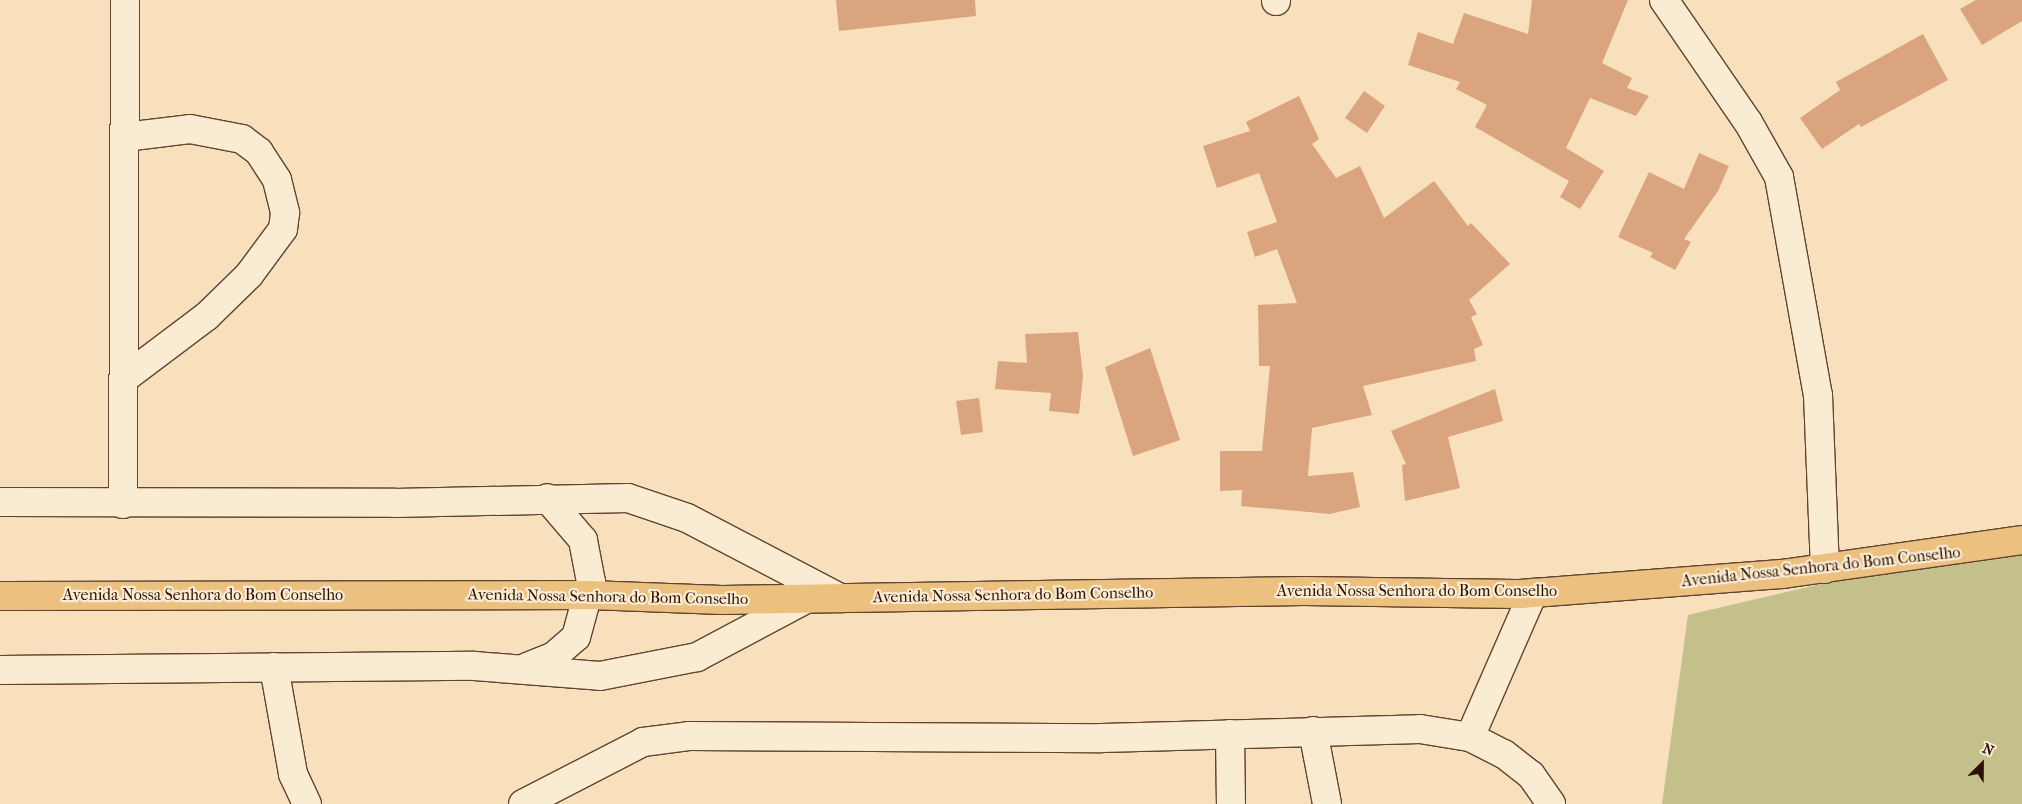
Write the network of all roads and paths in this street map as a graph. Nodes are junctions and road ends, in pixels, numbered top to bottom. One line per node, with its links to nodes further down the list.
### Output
1 (125, 0): 3 (street)
2 (1664, 0): 9 (street)
3 (125, 137): 4 (street); 4 (street)
4 (126, 378): 7 (street)
5 (547, 498): 7 (street); 11 (street); 13 (street)
6 (0, 502): 7 (street)
7 (123, 504)
8 (2022, 540): 9 (main road, Avenida Nossa Senhora do Bom Conselho)
9 (1825, 568): 10 (main road, Avenida Nossa Senhora do Bom Conselho)
10 (1533, 593): 13 (main road, Avenida Nossa Senhora do Bom Conselho); 20 (street)
11 (589, 595): 12 (main road, Avenida Nossa Senhora do Bom Conselho); 14 (main road, Avenida Nossa Senhora do Bom Conselho); 16 (street)
12 (0, 596)
13 (840, 598): 14 (main road, Avenida Nossa Senhora do Bom Conselho)
14 (806, 599): 16 (street)
15 (274, 667): 16 (street); 17 (street); 21 (street)
16 (527, 667)
17 (0, 670)
18 (1313, 731): 19 (street); 20 (street); 24 (street)
19 (1230, 734): 22 (street); 23 (street)
20 (1470, 737): 25 (street)
21 (307, 804)
22 (523, 804)
23 (1231, 804)
24 (1327, 804)
25 (1551, 804)

